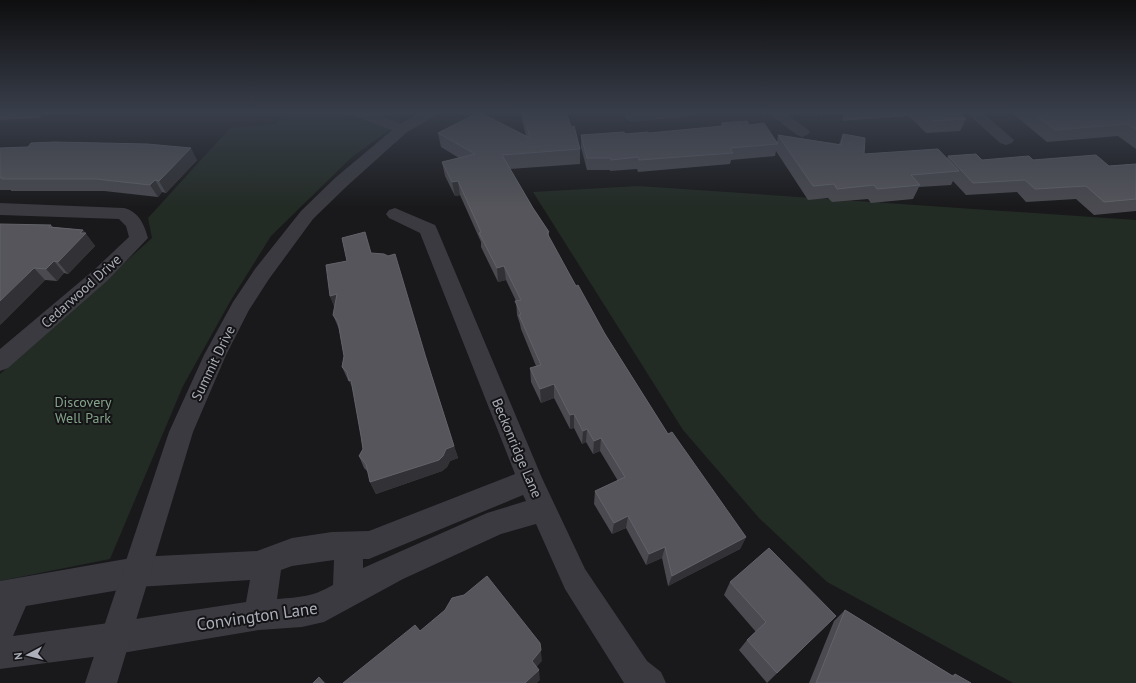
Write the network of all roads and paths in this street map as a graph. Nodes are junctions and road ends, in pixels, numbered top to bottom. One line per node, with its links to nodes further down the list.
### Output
1 (382, 144): 9 (street, Summit Drive)
2 (0, 210): 4 (street, Cedarwood Drive)
3 (395, 214): 5 (street, Beckonridge Lane)
4 (0, 362)
5 (530, 480): 6 (street, Beckonridge Lane); 7 (street)
6 (543, 509): 10 (street, Convington Lane); 16 (street, Beckonridge Lane)
7 (349, 546): 8 (street); 10 (street)
8 (268, 560): 9 (street); 12 (street)
9 (137, 572): 11 (street); 14 (street, Summit Drive)
10 (348, 592): 12 (street, Convington Lane)
11 (8, 595): 13 (street)
12 (260, 614): 14 (street, Convington Lane)
13 (0, 630)
14 (116, 638): 15 (street, Convington Lane); 17 (street, Summit Drive)
15 (0, 653)
16 (637, 679)
17 (102, 683)

